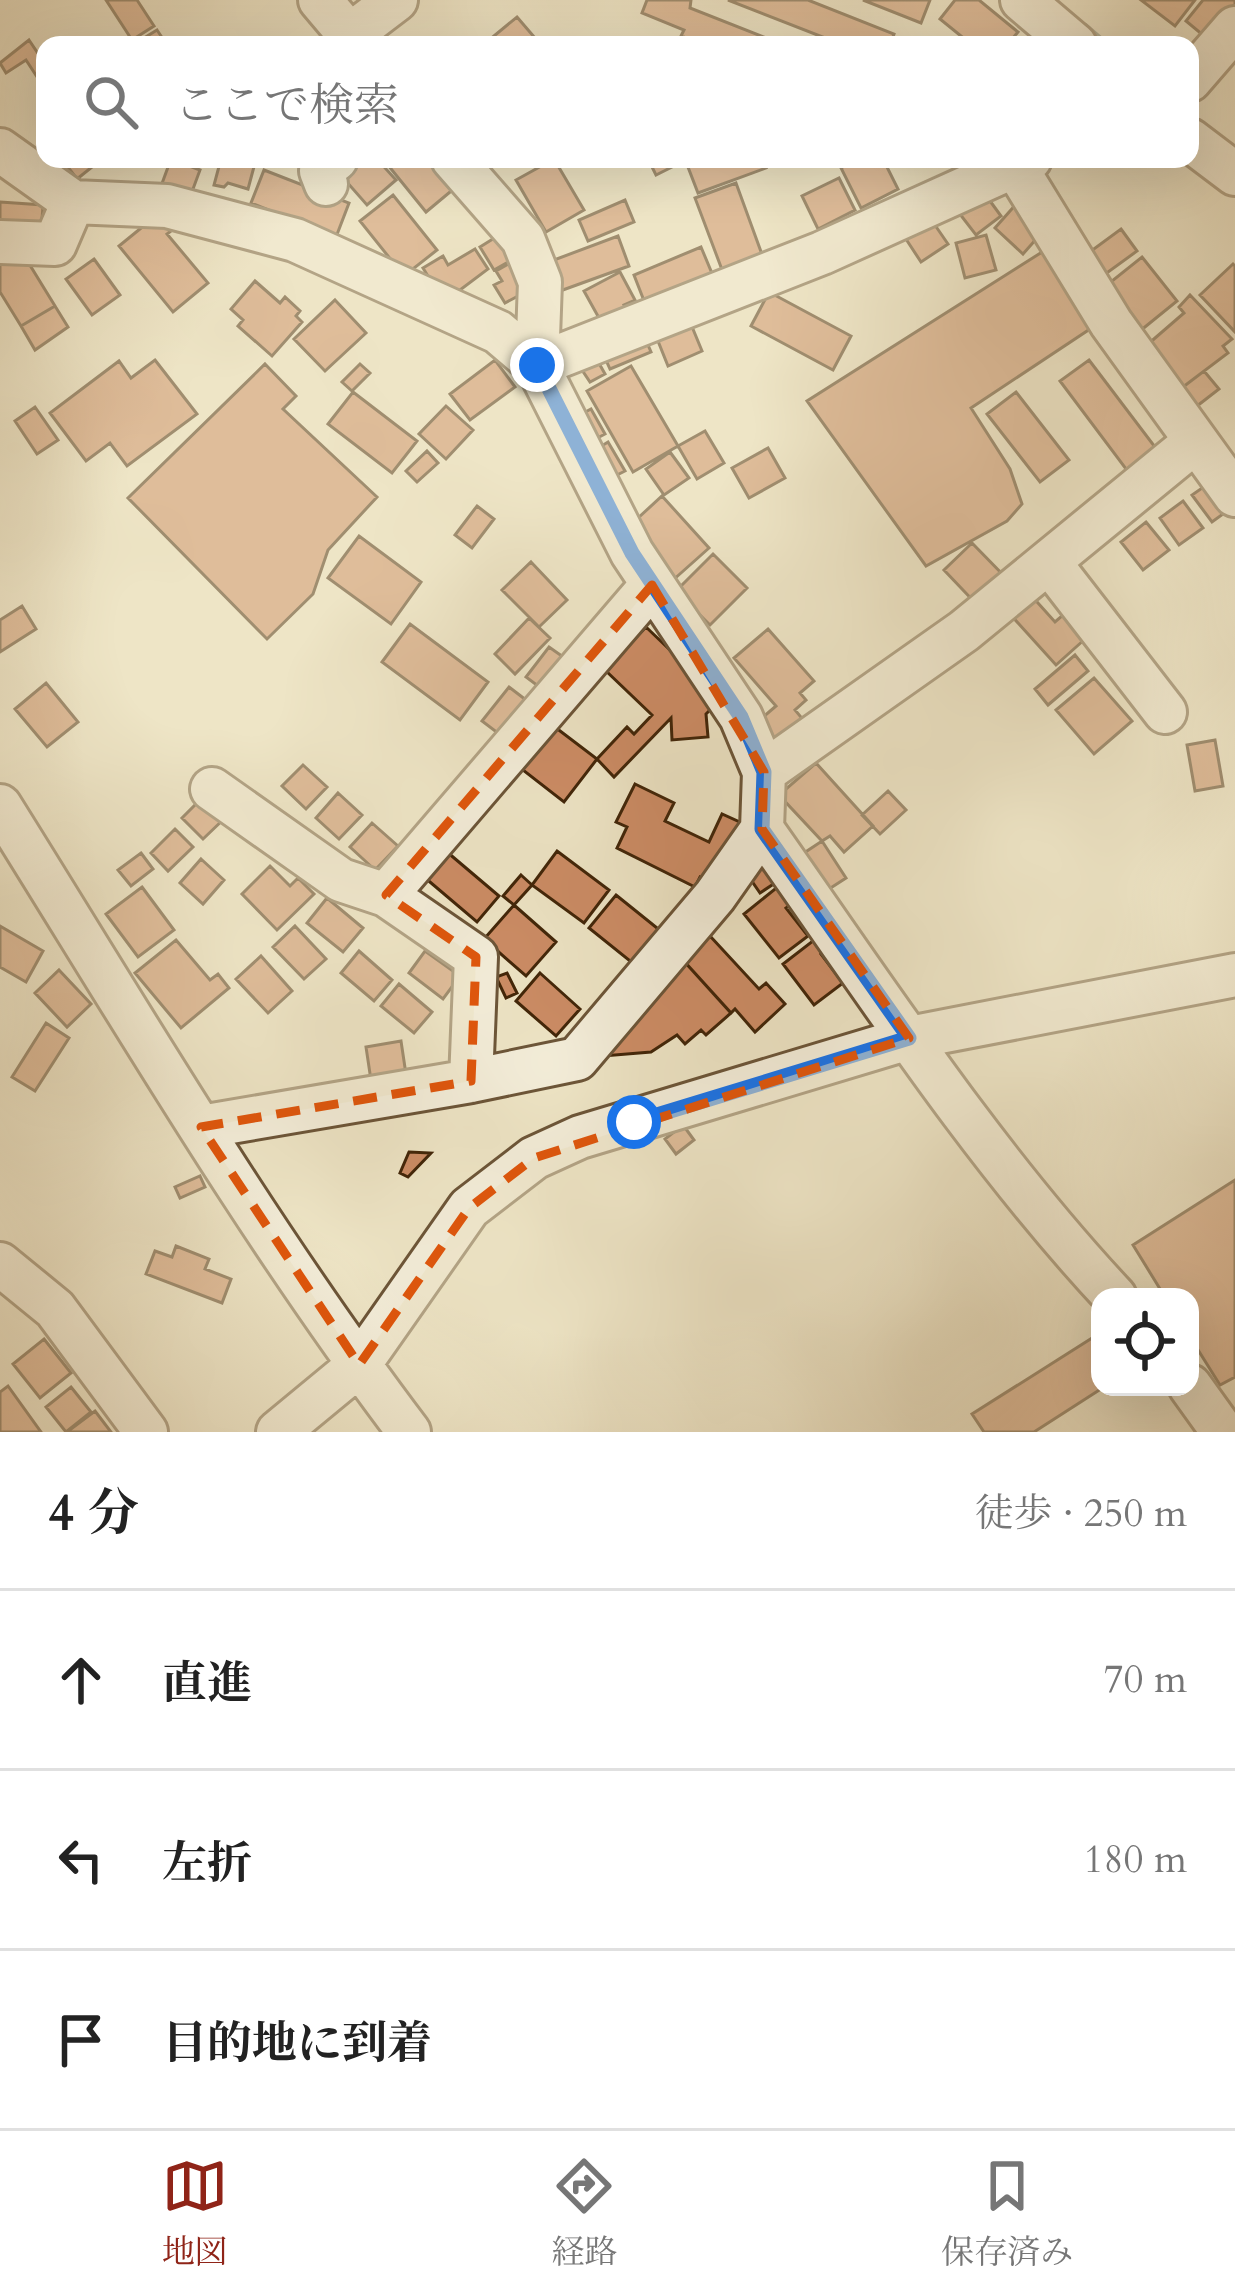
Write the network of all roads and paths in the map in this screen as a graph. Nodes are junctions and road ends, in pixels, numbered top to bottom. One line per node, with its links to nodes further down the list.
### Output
1 (320, 0): 5 (street)
2 (396, 0): 6 (street)
3 (1022, 0): 7 (street)
4 (1235, 28): 8 (street)
5 (351, 36)
6 (358, 36)
7 (1064, 36)
8 (1199, 70)
9 (1199, 147): 14 (street)
10 (0, 150): 15 (street)
11 (461, 168): 17 (street)
12 (1010, 168): 17 (street)
13 (1026, 168): 18 (street)
14 (1235, 174)
15 (73, 202): 16 (street); 17 (street)
16 (0, 242)
17 (537, 365): 21 (street)
18 (1196, 441): 19 (street); 20 (street)
19 (1235, 495)
20 (1049, 562): 22 (street); 23 (street)
21 (652, 585): 23 (street); 27 (street)
22 (1165, 712)
23 (764, 772): 26 (street)
24 (212, 789): 27 (street)
25 (0, 806): 31 (street)
26 (762, 829): 29 (street); 30 (street)
27 (386, 895): 30 (street)
28 (1235, 975): 29 (street)
29 (909, 1038): 33 (street); 34 (street)
30 (471, 1081): 31 (street)
31 (201, 1127): 34 (street)
32 (0, 1264): 36 (street)
33 (1107, 1288)
34 (358, 1365): 37 (street); 38 (street)
35 (1197, 1396): 39 (street)
36 (146, 1432)
37 (278, 1432)
38 (409, 1432)
39 (1223, 1432)

